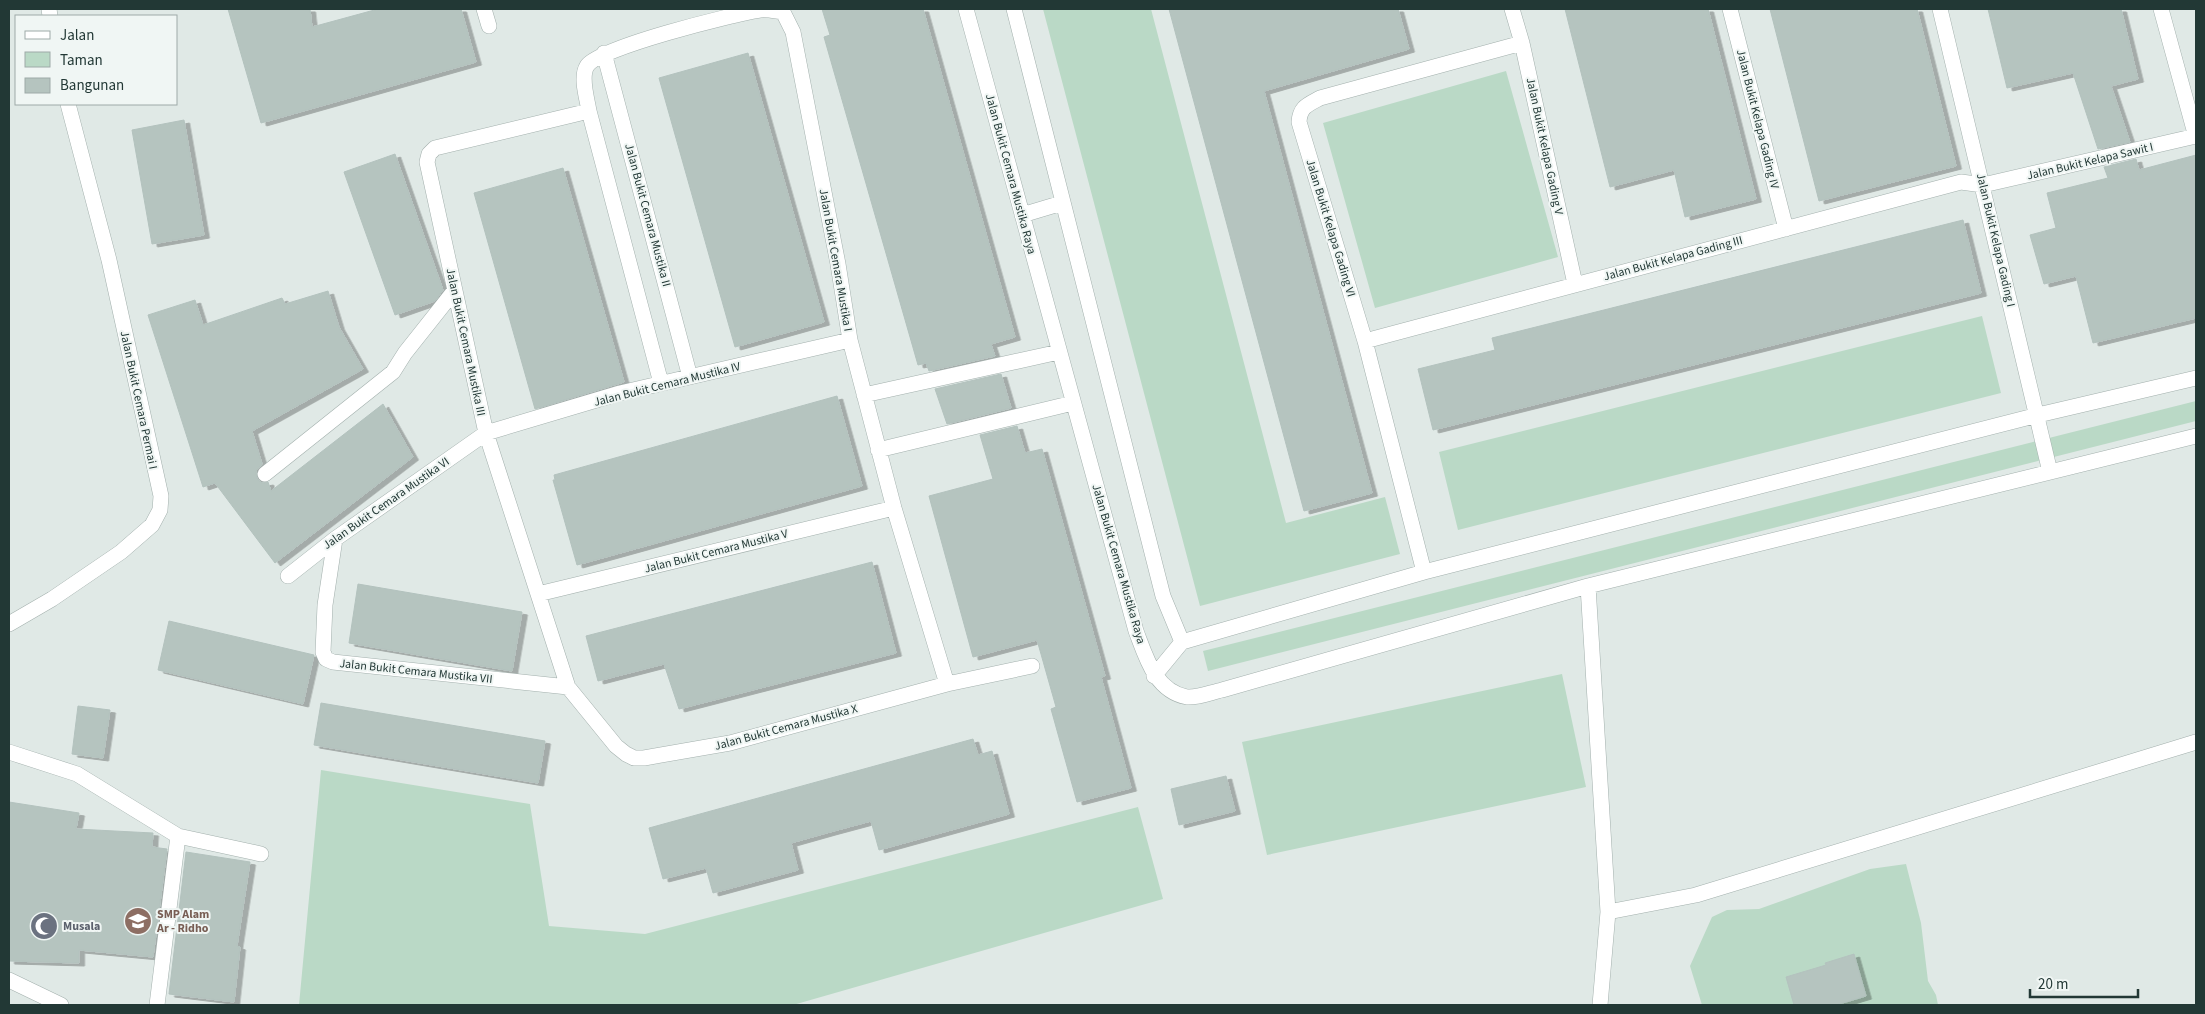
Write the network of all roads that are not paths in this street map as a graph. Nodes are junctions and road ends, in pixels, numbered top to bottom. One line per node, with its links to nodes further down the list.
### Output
1 (484, 9): 8 (street)
2 (966, 9): 16 (street, Jalan Bukit Cemara Mustika Raya)
3 (1014, 9): 15 (street)
4 (1512, 9): 9 (street, Jalan Bukit Kelapa Gading V)
5 (1730, 9): 17 (street, Jalan Bukit Kelapa Gading IV)
6 (1940, 9): 14 (street, Jalan Bukit Kelapa Gading I)
7 (2161, 9): 13 (street)
8 (489, 26)
9 (1522, 42): 18 (street, Jalan Bukit Kelapa Gading V); 21 (street, Jalan Bukit Kelapa Gading VI)
10 (604, 53): 12 (street); 20 (street, Jalan Bukit Cemara Mustika I); 23 (street, Jalan Bukit Cemara Mustika II)
11 (68, 105): 40 (street, Jalan Bukit Cemara Permai I)
12 (589, 111): 19 (street, Jalan Bukit Cemara Mustika III); 25 (street)
13 (2196, 136): 14 (street, Jalan Bukit Kelapa Sawit I)
14 (1983, 185): 17 (street, Jalan Bukit Kelapa Gading III); 28 (street, Jalan Bukit Kelapa Gading I)
15 (1062, 203): 16 (street); 41 (street)
16 (1022, 215): 22 (street, Jalan Bukit Cemara Mustika Raya)
17 (1786, 229): 18 (street, Jalan Bukit Kelapa Gading III)
18 (1575, 284): 21 (street, Jalan Bukit Kelapa Gading III)
19 (455, 290): 29 (street, Jalan Bukit Cemara Mustika III); 33 (street)
20 (850, 340): 23 (street, Jalan Bukit Cemara Mustika IV); 26 (street, Jalan Bukit Cemara Mustika I)
21 (1364, 341): 36 (street, Jalan Bukit Kelapa Gading VI)
22 (1059, 352): 26 (street); 27 (street, Jalan Bukit Cemara Mustika Raya)
23 (690, 377): 25 (street, Jalan Bukit Cemara Mustika IV)
24 (2196, 378): 28 (street)
25 (661, 384): 29 (street, Jalan Bukit Cemara Mustika IV)
26 (864, 394): 31 (street, Jalan Bukit Cemara Mustika I)
27 (1073, 403): 31 (street); 43 (street, Jalan Bukit Cemara Mustika Raya)
28 (2038, 415): 32 (street, Jalan Bukit Kelapa Gading I); 36 (street)
29 (486, 433): 35 (street, Jalan Bukit Cemara Mustika VI); 39 (street, Jalan Bukit Cemara Mustika III)
30 (2196, 436): 32 (street)
31 (878, 450): 34 (street, Jalan Bukit Cemara Mustika I)
32 (2050, 472): 38 (street)
33 (265, 474)
34 (894, 508): 39 (street, Jalan Bukit Cemara Mustika V); 44 (street, Jalan Bukit Cemara Mustika I)
35 (334, 539): 37 (street, Jalan Bukit Cemara Mustika VI); 45 (street, Jalan Bukit Cemara Mustika VII)
36 (1424, 572): 41 (street)
37 (288, 576)
38 (1588, 586): 43 (street); 50 (street)
39 (538, 594): 45 (street, Jalan Bukit Cemara Mustika III)
40 (9, 624)
41 (1182, 642): 43 (street)
42 (1032, 666): 44 (street, Jalan Bukit Cemara Mustika X)
43 (1154, 676)
44 (947, 684): 45 (street, Jalan Bukit Cemara Mustika X)
45 (568, 687)
46 (2196, 742): 50 (street)
47 (9, 752): 48 (street)
48 (178, 836): 49 (street); 53 (street)
49 (261, 854)
50 (1608, 912): 54 (street)
51 (9, 980): 52 (street)
52 (61, 1005)
53 (158, 1005)
54 (1600, 1005)

